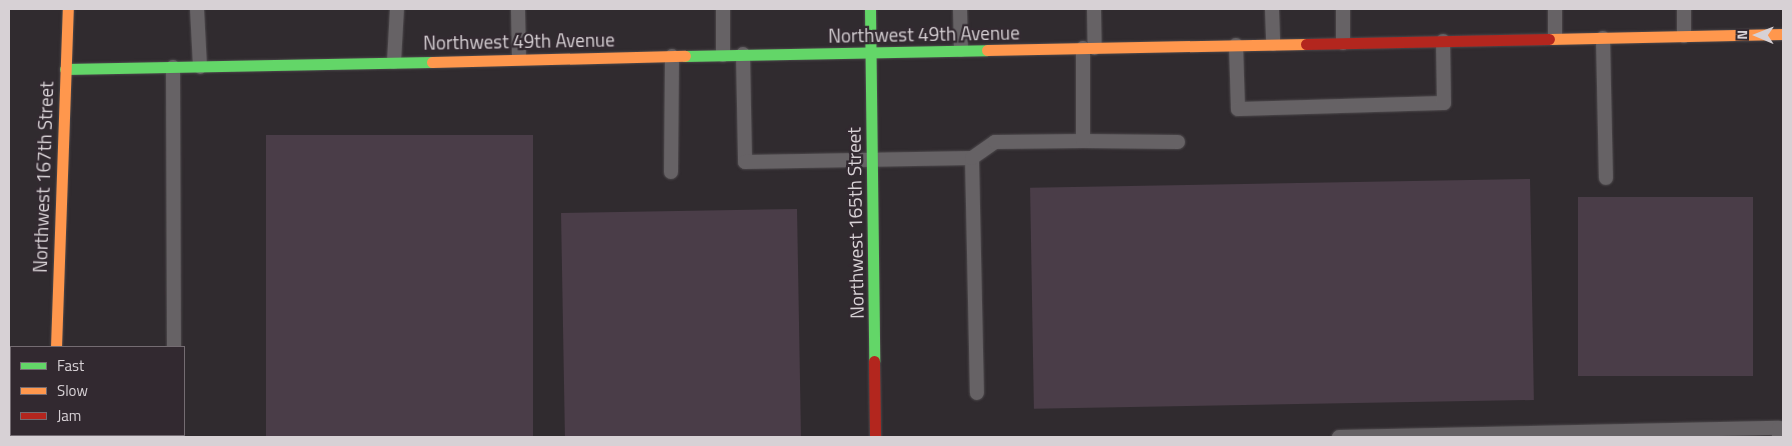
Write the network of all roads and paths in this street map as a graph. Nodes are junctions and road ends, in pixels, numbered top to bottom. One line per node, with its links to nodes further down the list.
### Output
1 (68, 9): 31 (street, Northwest 167th Street)
2 (198, 9): 30 (lane)
3 (397, 9): 28 (lane)
4 (518, 9): 27 (lane)
5 (723, 9): 25 (lane)
6 (870, 9): 23 (street, Northwest 165th Street)
7 (960, 9): 22 (lane)
8 (1094, 9): 21 (lane)
9 (1272, 9): 19 (lane)
10 (1343, 9): 18 (lane)
11 (1555, 9): 15 (lane)
12 (1684, 9): 14 (lane)
13 (1783, 34): 14 (street, Northwest 49th Avenue)
14 (1684, 36): 16 (street, Northwest 49th Avenue)
15 (1555, 38): 16 (street, Northwest 49th Avenue); 17 (street, Northwest 49th Avenue)
16 (1603, 38): 37 (lane)
17 (1443, 41): 18 (street, Northwest 49th Avenue); 20 (lane)
18 (1343, 42): 19 (street, Northwest 49th Avenue)
19 (1273, 44): 20 (street, Northwest 49th Avenue)
20 (1236, 45): 21 (street, Northwest 49th Avenue)
21 (1089, 48): 22 (street, Northwest 49th Avenue); 32 (lane)
22 (961, 50): 23 (street, Northwest 49th Avenue)
23 (871, 52): 24 (street, Northwest 49th Avenue); 35 (street, Northwest 165th Street)
24 (743, 54): 25 (street, Northwest 49th Avenue); 35 (lane)
25 (724, 55): 26 (street, Northwest 49th Avenue)
26 (672, 56): 27 (street, Northwest 49th Avenue); 36 (lane)
27 (519, 58): 28 (street, Northwest 49th Avenue)
28 (394, 62): 30 (street, Northwest 49th Avenue)
29 (173, 67): 30 (street, Northwest 49th Avenue); 31 (street, Northwest 49th Avenue); 39 (lane)
30 (200, 67)
31 (65, 69): 38 (street, Northwest 167th Street)
32 (1083, 141): 33 (lane); 34 (lane)
33 (1178, 142)
34 (972, 158): 35 (lane); 40 (lane)
35 (872, 161): 41 (street, Northwest 165th Street)
36 (670, 172)
37 (1606, 178)
38 (56, 346)
39 (174, 346)
40 (977, 393)
41 (875, 437)
42 (1339, 437): 43 (lane)
43 (1779, 437)

